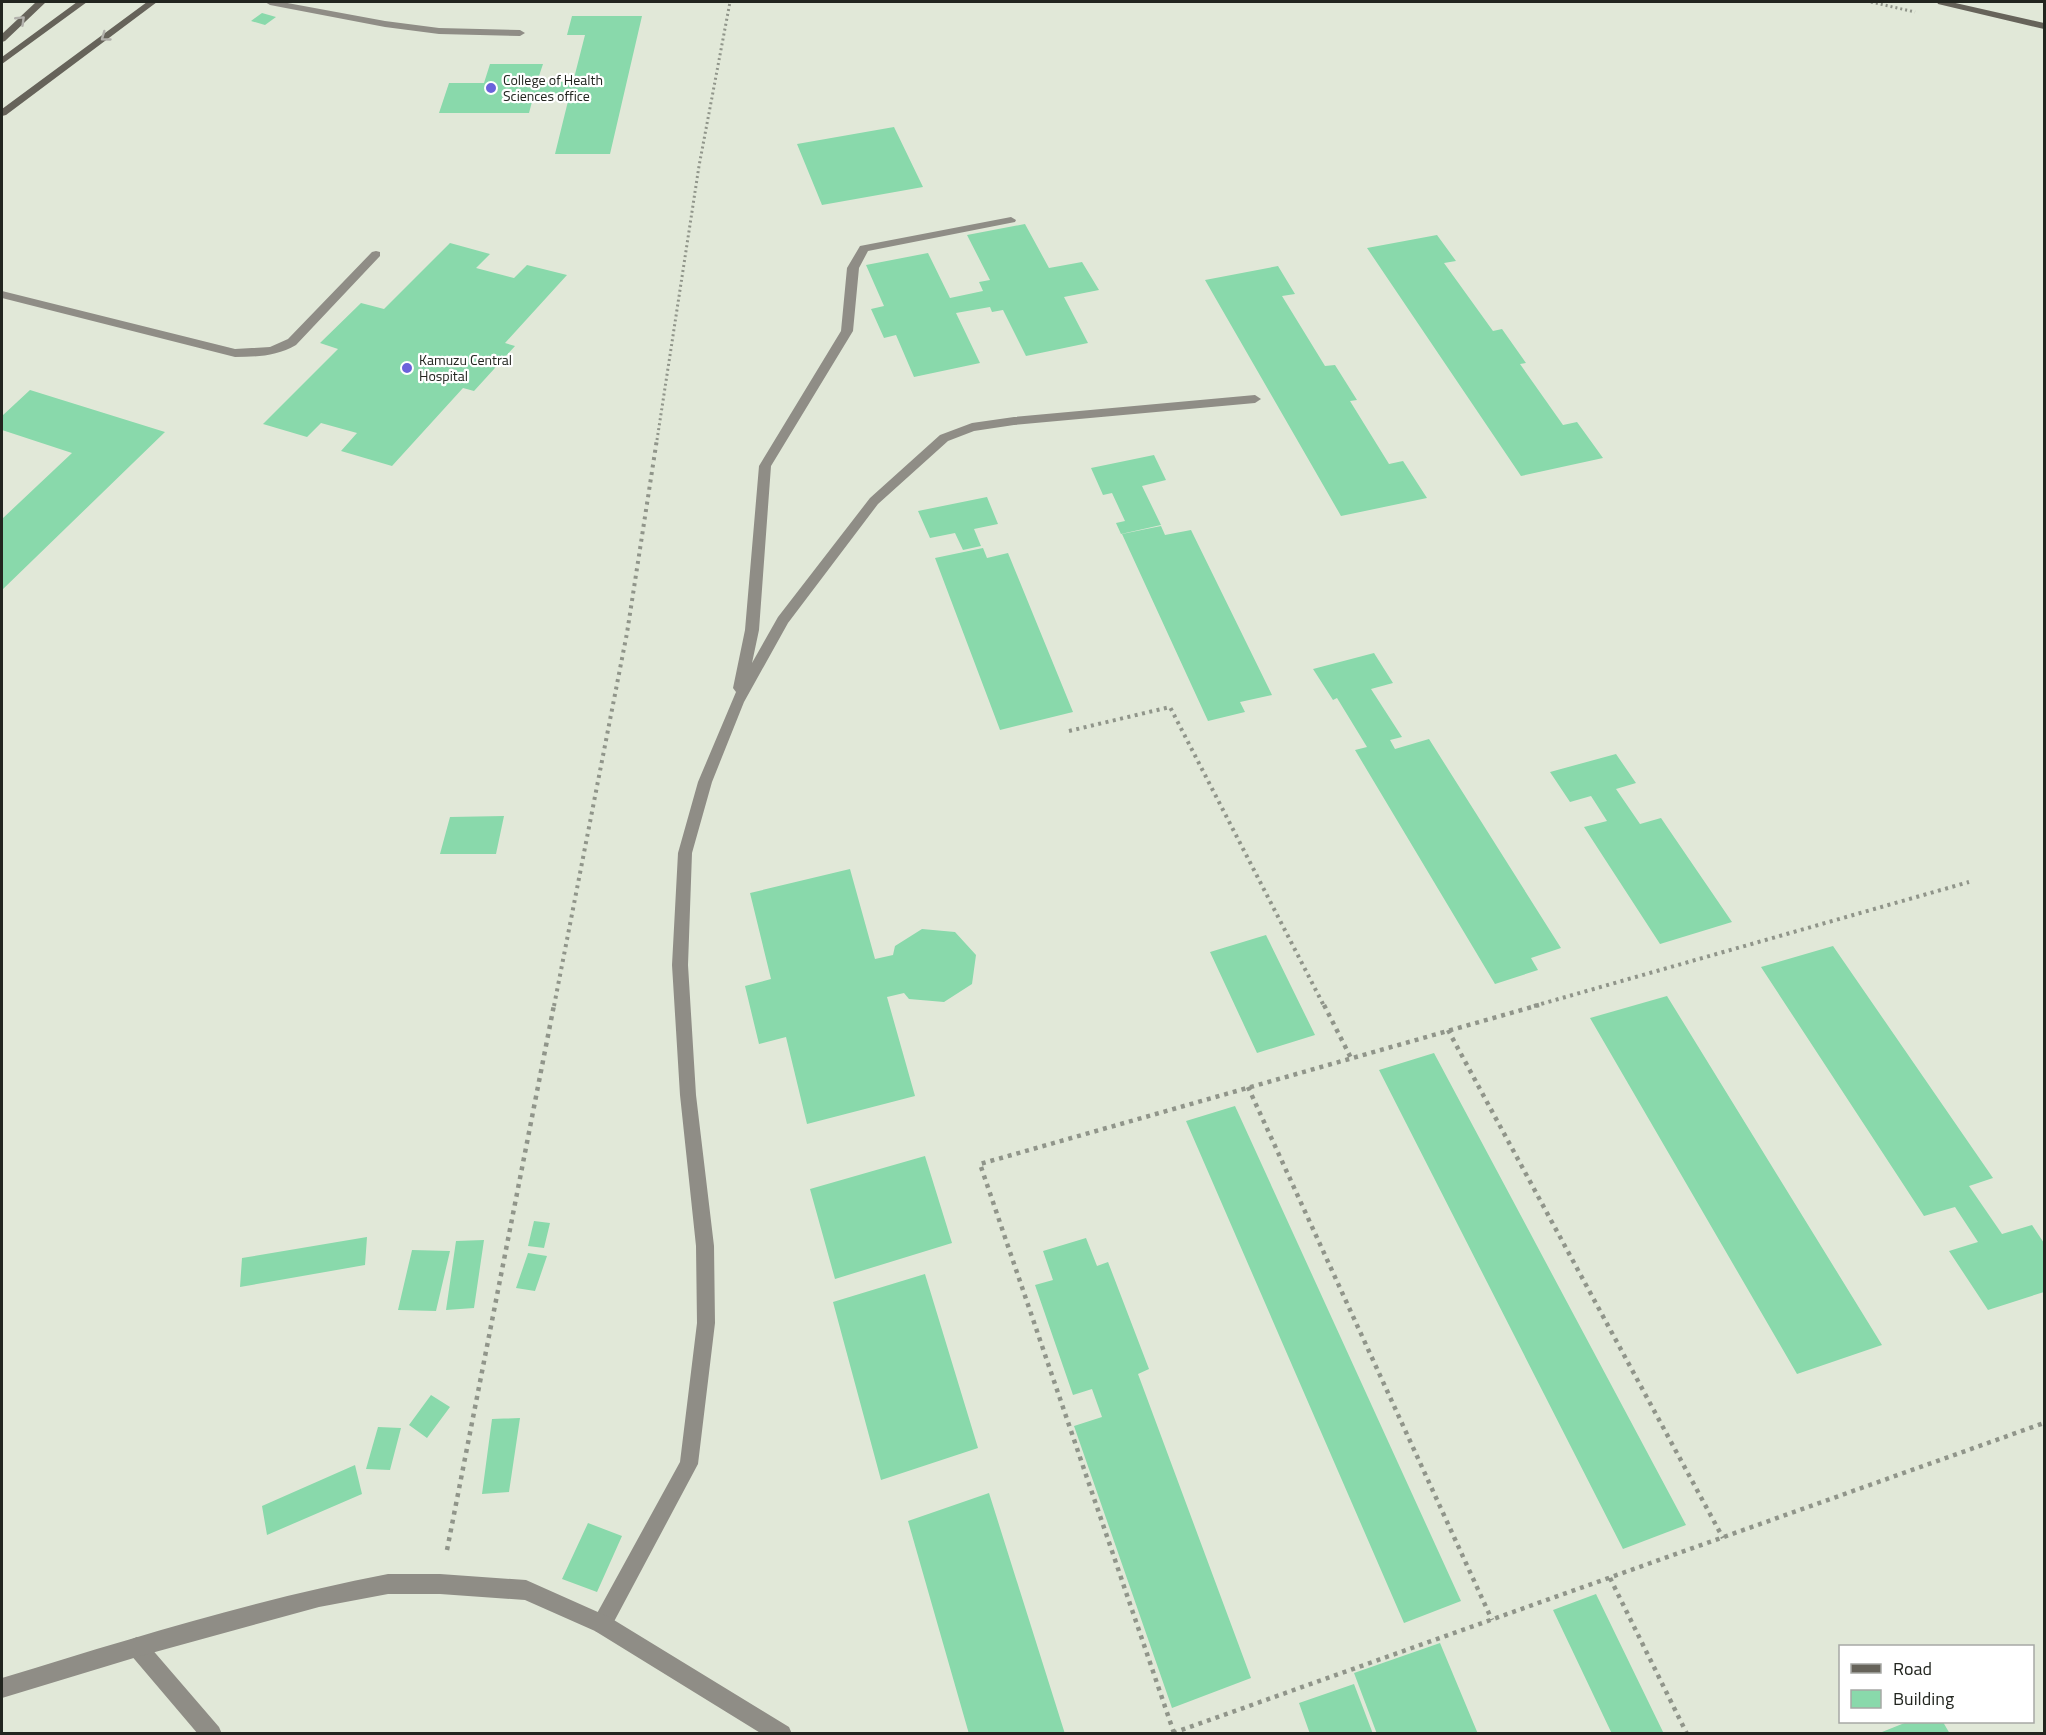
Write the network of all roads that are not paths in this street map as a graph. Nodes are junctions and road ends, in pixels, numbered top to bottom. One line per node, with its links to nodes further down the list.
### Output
1 (41, 2): 8 (main road, one-way to 1)
2 (82, 2): 9 (main road)
3 (152, 2): 10 (main road, one-way to 10)
4 (270, 2): 7 (street)
5 (1941, 2): 6 (main road)
6 (2044, 26)
7 (520, 33)
8 (2, 39)
9 (2, 61)
10 (2, 112)
11 (1011, 220): 15 (street)
12 (376, 254): 13 (street)
13 (2, 295)
14 (1255, 399): 15 (street)
15 (737, 702): 16 (street)
16 (602, 1624): 17 (street); 20 (street)
17 (137, 1647): 18 (street); 19 (street)
18 (2, 1688)
19 (212, 1734)
20 (782, 1734)

